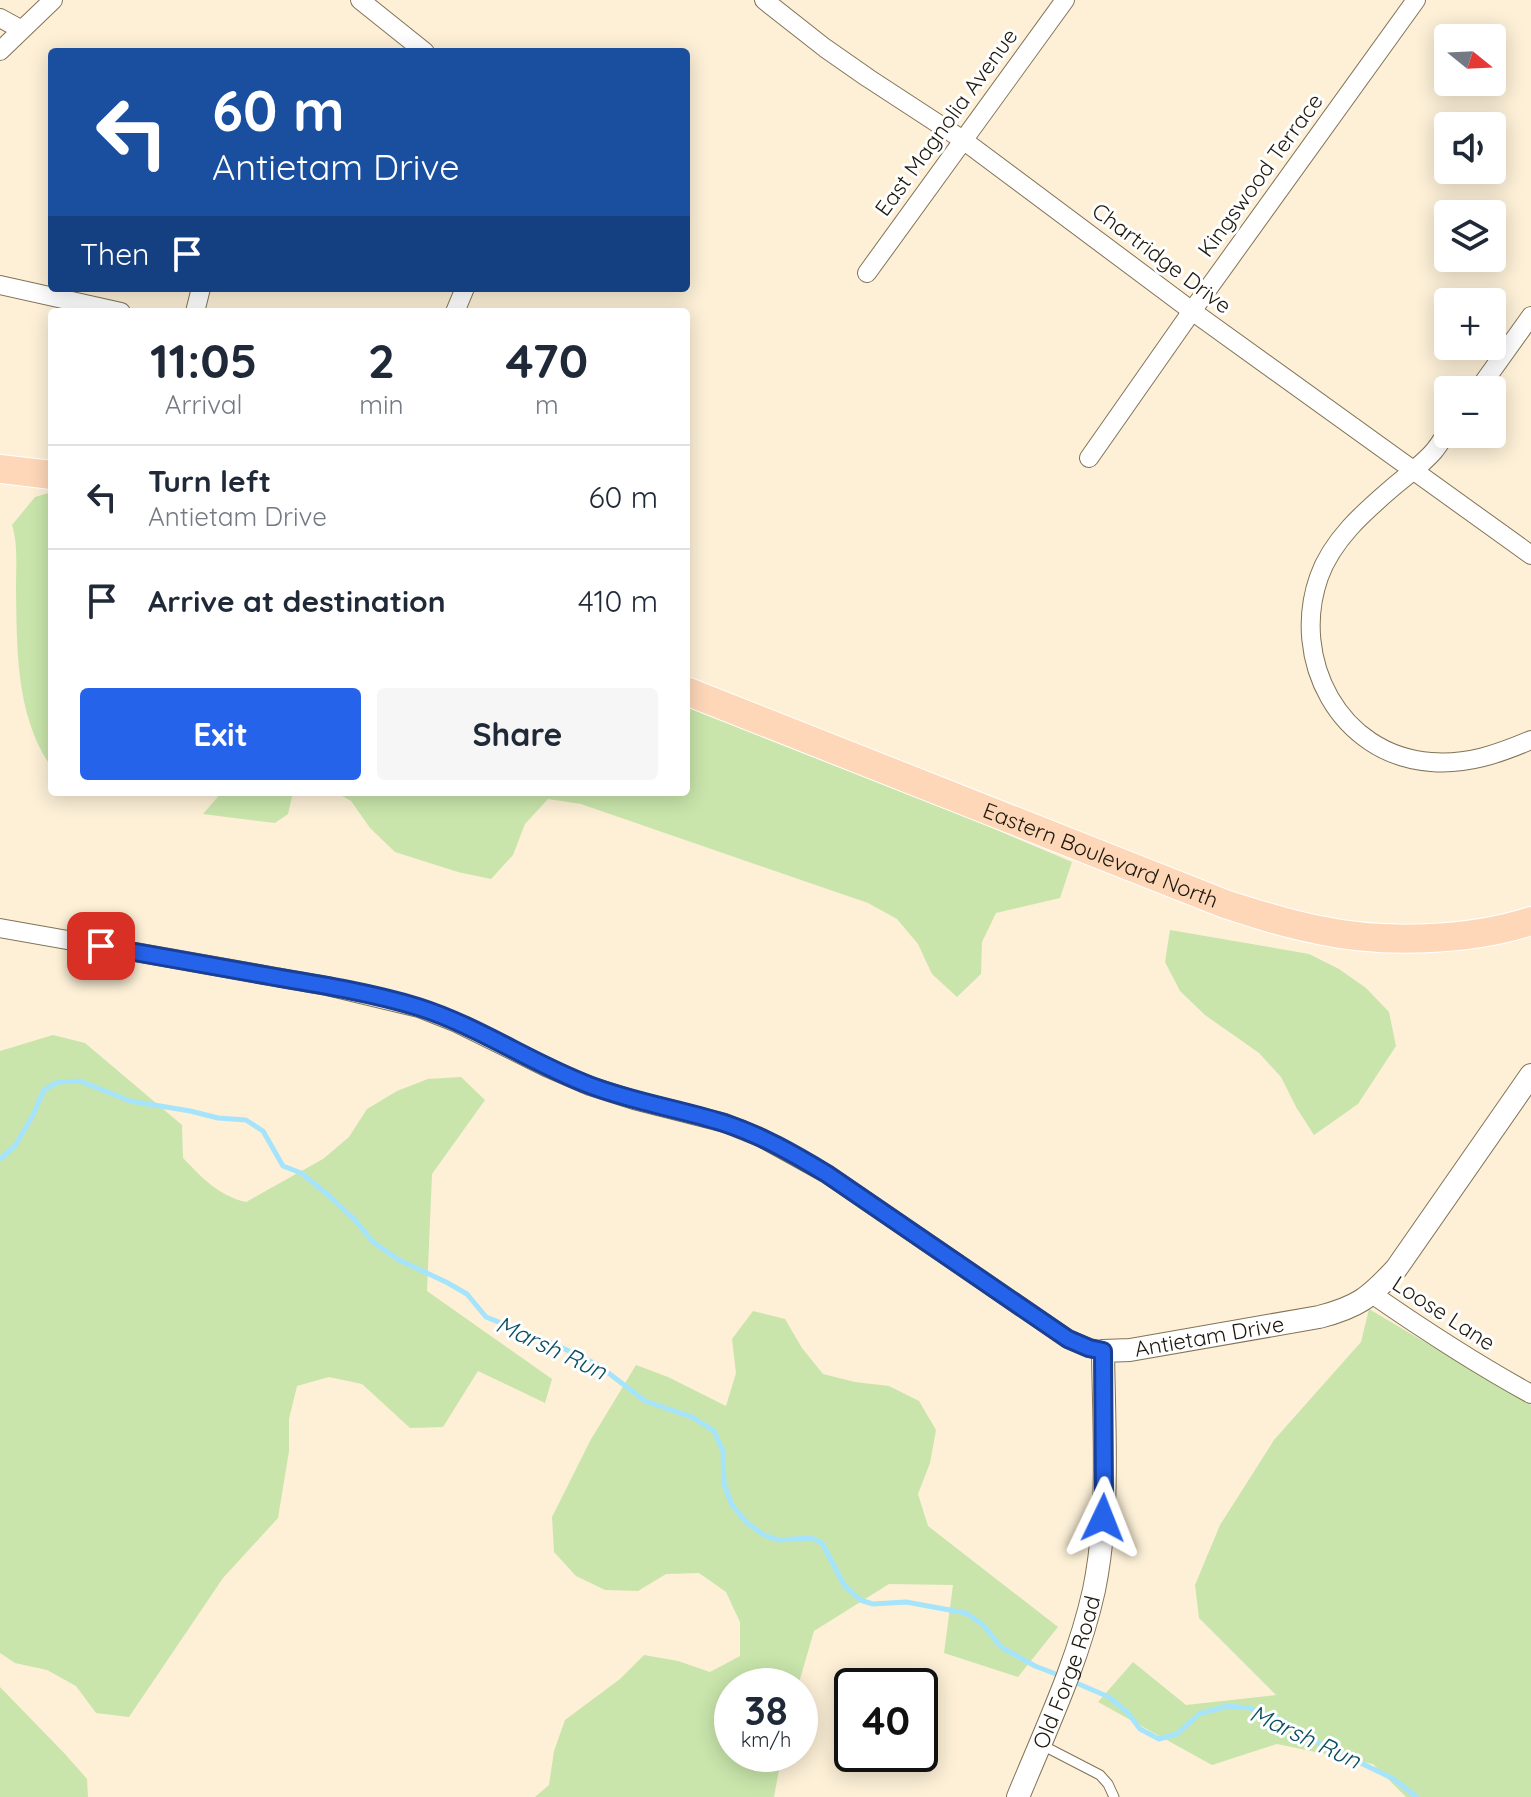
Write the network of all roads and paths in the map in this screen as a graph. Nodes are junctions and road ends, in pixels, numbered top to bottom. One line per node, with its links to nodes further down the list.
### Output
1 (53, 0): 7 (street)
2 (360, 0): 8 (street)
3 (764, 0): 10 (street, Chartridge Drive)
4 (1065, 0): 10 (street, East Magnolia Avenue)
5 (1416, 0): 14 (street, Kingswood Terrace)
6 (0, 18): 7 (street)
7 (22, 30): 9 (street)
8 (420, 48)
9 (0, 51)
10 (963, 140): 11 (street, East Magnolia Avenue); 14 (street, Chartridge Drive)
11 (867, 273)
12 (0, 285): 13 (street)
13 (103, 308)
14 (1192, 311): 18 (street, Kingswood Terrace); 20 (street, Chartridge Drive)
15 (1531, 316): 16 (street)
16 (1488, 376)
17 (1436, 448): 20 (street)
18 (1089, 458)
19 (0, 469): 21 (main road)
20 (1414, 471): 22 (street, Chartridge Drive); 24 (street)
21 (48, 475)
22 (1531, 555)
23 (690, 693): 25 (main road, Eastern Boulevard North)
24 (1531, 740)
25 (1531, 921)
26 (0, 928): 29 (street, Antietam Drive)
27 (1531, 1075): 28 (street, Antietam Drive)
28 (1372, 1294): 29 (street, Antietam Drive); 30 (street, Loose Lane)
29 (1103, 1351): 31 (street, Old Forge Road)
30 (1531, 1394)
31 (1040, 1744): 32 (street, Old Forge Road); 33 (lane)
32 (1018, 1797)
33 (1114, 1797)

